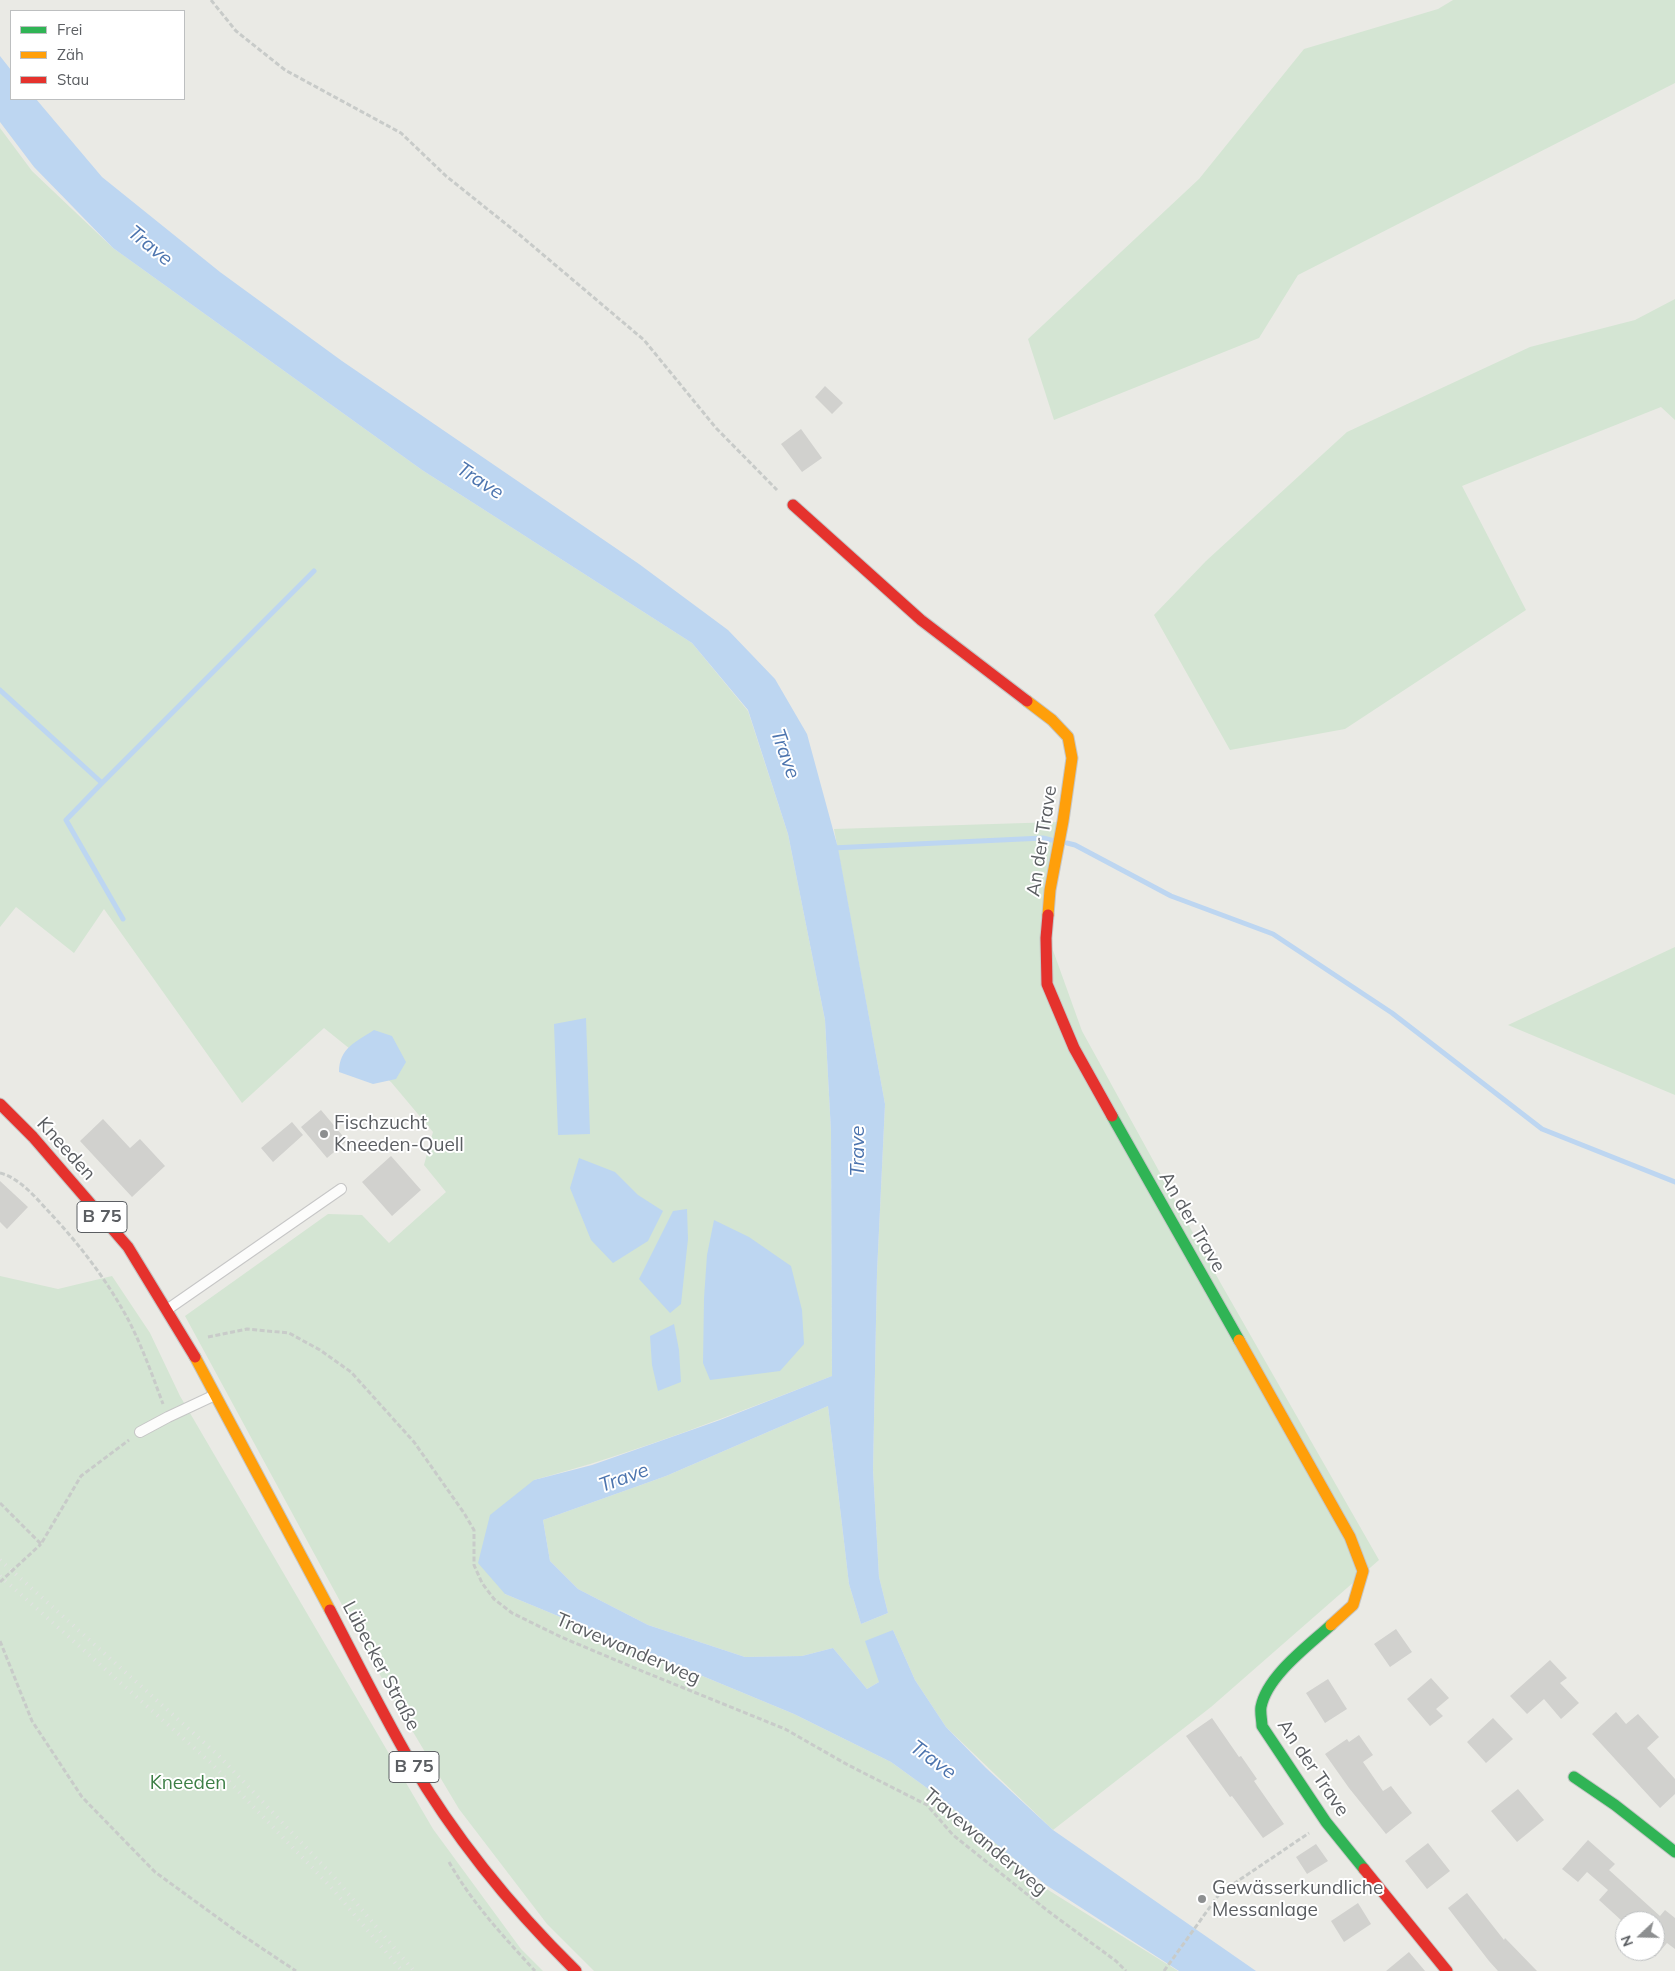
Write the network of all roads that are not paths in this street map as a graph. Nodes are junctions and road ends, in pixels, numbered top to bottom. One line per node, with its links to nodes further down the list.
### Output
1 (793, 505): 10 (street, An der Trave)
2 (0, 1104): 4 (street, Kneeden / B 75)
3 (341, 1189): 4 (lane)
4 (167, 1309): 5 (street, Kneeden / B 75)
5 (216, 1395): 6 (lane); 9 (street, Lübecker Straße / B 75)
6 (140, 1432)
7 (1574, 1777): 8 (street)
8 (1675, 1852)
9 (576, 1971)
10 (1447, 1971)

